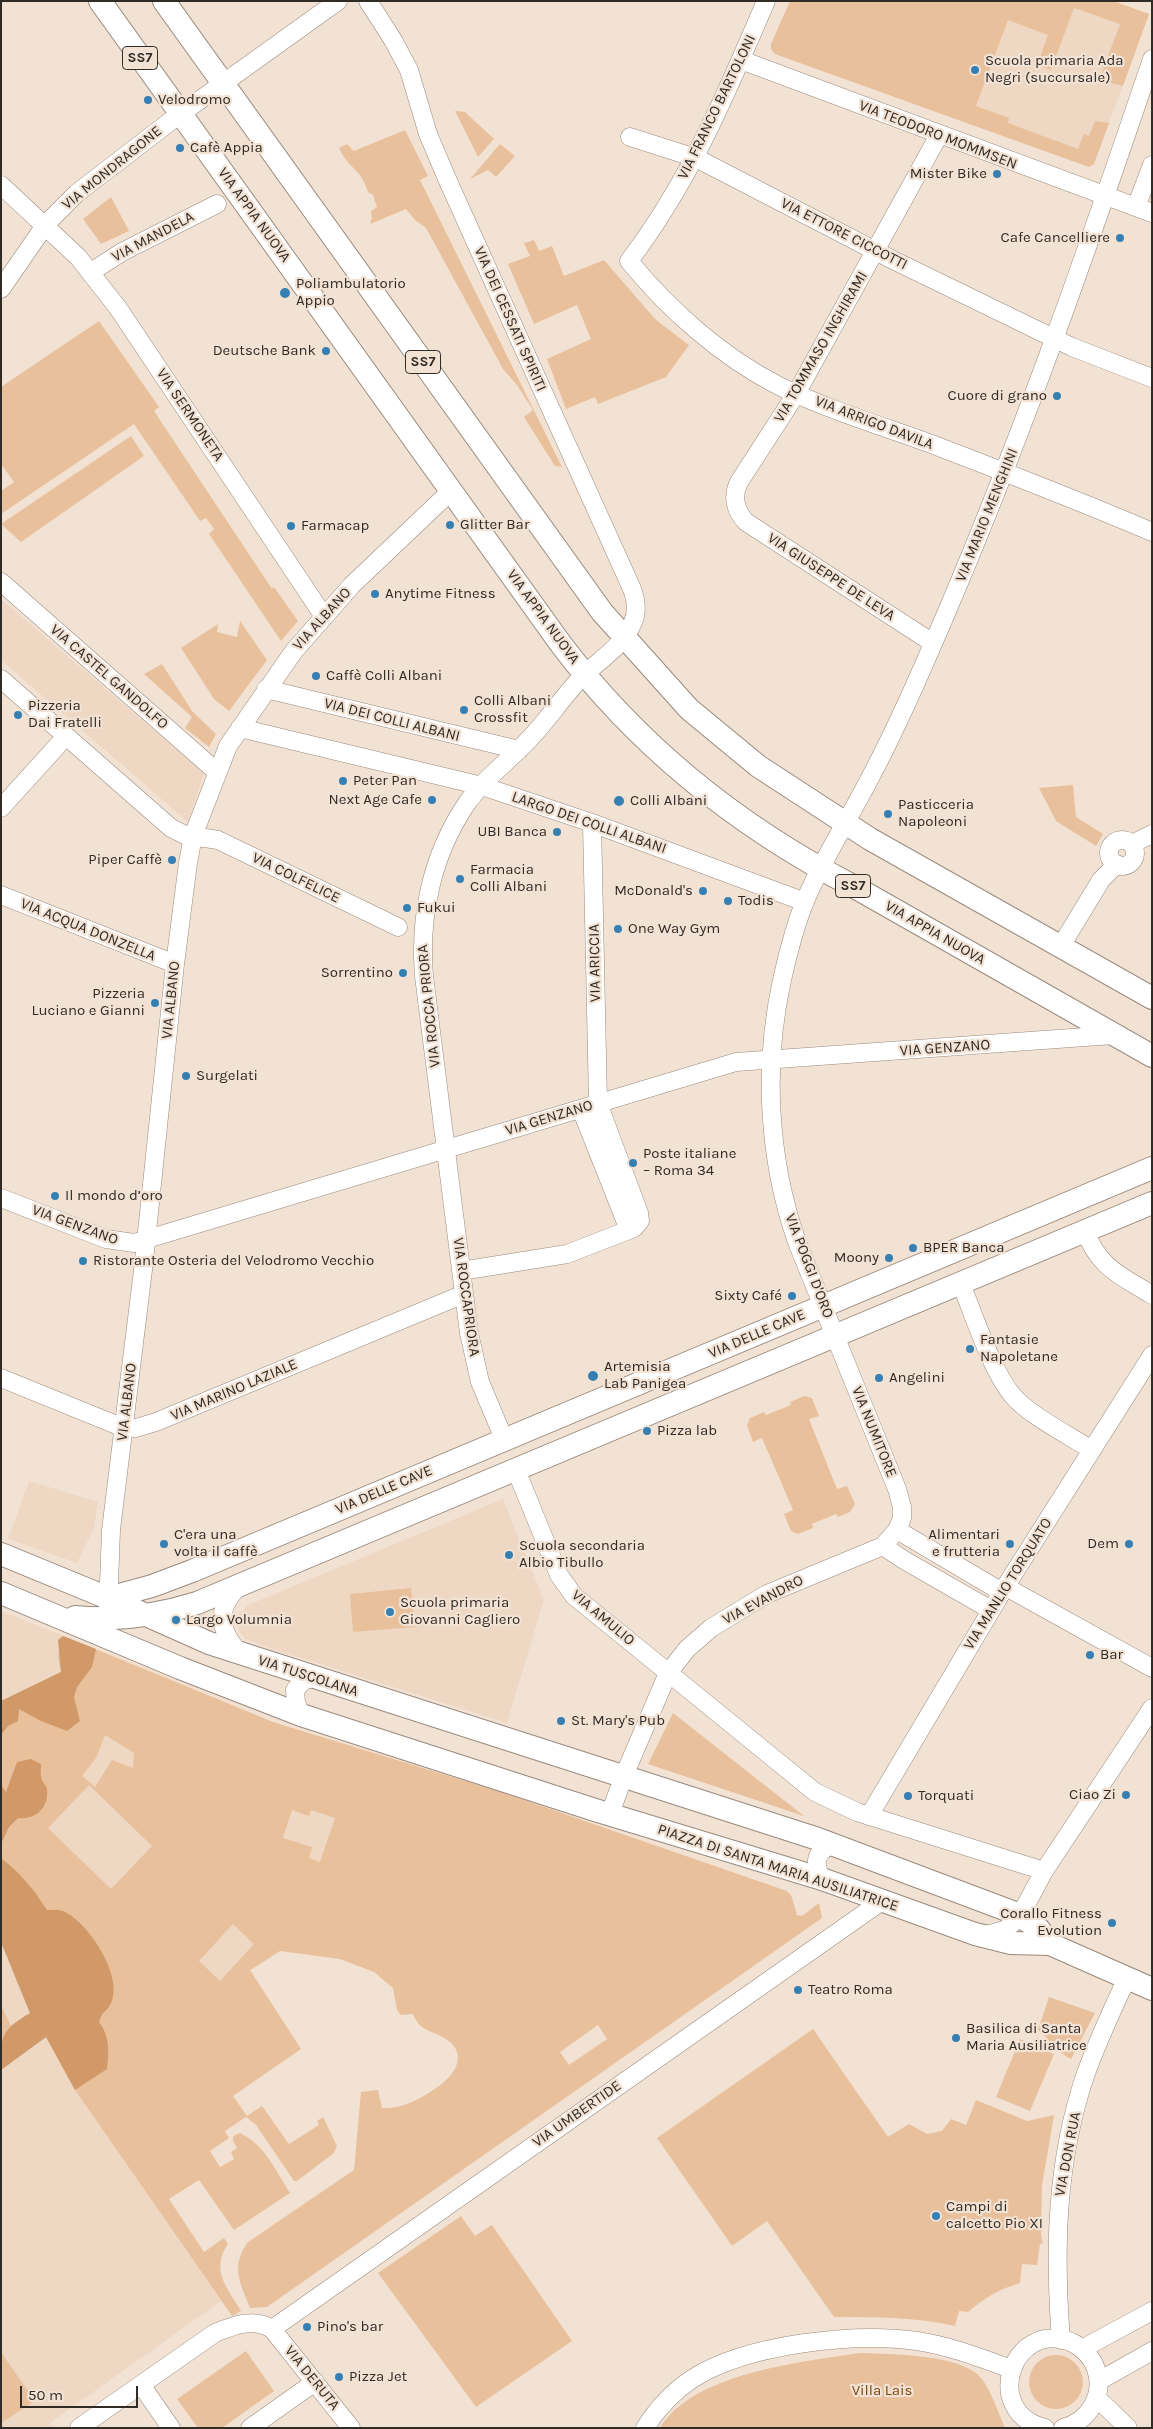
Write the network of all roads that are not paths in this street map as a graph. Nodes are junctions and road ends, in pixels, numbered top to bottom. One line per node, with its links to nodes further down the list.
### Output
1 (100, 1): 9 (main road, VIA APPIA NUOVA / SS7)
2 (164, 1): 8 (main road, SS7)
3 (338, 1): 8 (street, VIA MONDRAGONE)
4 (368, 1): 32 (street, VIA DEI CESSATI SPIRITI)
5 (766, 1): 7 (street, VIA FRANCO BARTOLONI)
6 (1152, 59): 15 (street, VIA MARIO MENGHINI)
7 (741, 60): 10 (street, VIA TEODORO MOMMSEN); 12 (street, VIA FRANCO BARTOLONI)
8 (224, 84): 9 (street, VIA MONDRAGONE); 32 (main road, SS7)
9 (181, 114): 18 (street, VIA MONDRAGONE); 27 (main road, VIA APPIA NUOVA / SS7)
10 (939, 135): 15 (street, VIA TEODORO MOMMSEN); 19 (street, VIA TOMMASO INGHIRAMI)
11 (630, 137): 12 (street, VIA ETTORE CICCOTTI)
12 (696, 158): 19 (street, VIA ETTORE CICCOTTI); 20 (street, VIA FRANCO BARTOLONI)
13 (1152, 165): 17 (street)
14 (1, 184): 18 (street, VIA SERMONETA)
15 (1106, 197): 17 (street, VIA TEODORO MOMMSEN); 23 (street, VIA MARIO MENGHINI)
16 (217, 204): 21 (street, VIA MANDELA)
17 (1144, 210)
18 (46, 224): 21 (street, VIA SERMONETA); 22 (street, VIA MONDRAGONE)
19 (875, 251): 23 (street, VIA ETTORE CICCOTTI); 25 (street, VIA TOMMASO INGHIRAMI)
20 (629, 260): 25 (street, VIA ARRIGO DAVILA)
21 (91, 272): 31 (street, VIA SERMONETA)
22 (1, 289)
23 (1055, 338): 24 (street, VIA ETTORE CICCOTTI); 26 (street, VIA MARIO MENGHINI)
24 (1152, 378)
25 (796, 394): 26 (street, VIA ARRIGO DAVILA); 28 (street, VIA TOMMASO INGHIRAMI)
26 (1005, 472): 29 (street, VIA ARRIGO DAVILA); 33 (street, VIA MARIO MENGHINI)
27 (451, 491): 31 (street, VIA ALBANO); 34 (main road, VIA APPIA NUOVA / SS7)
28 (736, 505): 33 (street, VIA GIUSEPPE DE LEVA)
29 (1152, 532)
30 (1, 582): 40 (street, VIA CASTEL GANDOLFO)
31 (324, 615): 36 (street, VIA ALBANO)
32 (624, 639): 34 (street); 44 (main road, SS7)
33 (933, 643): 44 (street, VIA MARIO MENGHINI)
34 (585, 674): 39 (street); 47 (main road, VIA APPIA NUOVA / SS7)
35 (1, 678): 46 (street)
36 (266, 689): 37 (street, VIA ALBANO); 39 (street, VIA DEI COLLI ALBANI)
37 (240, 728): 40 (street, VIA ALBANO); 41 (street)
38 (58, 745): 42 (street)
39 (519, 750): 41 (street)
40 (217, 772): 46 (street, VIA ALBANO)
41 (482, 786): 43 (street, LARGO DEI COLLI ALBANI); 59 (street, VIA ROCCA PRIORA)
42 (1, 808)
43 (592, 823): 49 (street, LARGO DEI COLLI ALBANI); 57 (street, VIA ARICCIA)
44 (844, 823): 47 (street, VIA MARIO MENGHINI); 51 (main road, SS7)
45 (1152, 834): 51 (street)
46 (193, 836): 50 (street, VIA COLFELICE); 52 (street, VIA ALBANO)
47 (821, 869): 49 (street); 54 (main road, VIA APPIA NUOVA / SS7)
48 (1, 895): 52 (street, VIA ACQUA DONZELLA)
49 (805, 902): 56 (street, VIA POGGI D'ORO)
50 (398, 927)
51 (1061, 946): 53 (main road, SS7)
52 (175, 964): 65 (street, VIA ALBANO)
53 (1152, 998)
54 (1113, 1035): 55 (main road, VIA APPIA NUOVA / SS7); 56 (street, VIA GENZANO)
55 (1152, 1056)
56 (770, 1058): 57 (street, VIA GENZANO); 70 (street, VIA POGGI D'ORO)
57 (598, 1103): 58 (street, VIA GENZANO); 63 (street, VIA ARICCIA)
58 (581, 1109): 59 (street, VIA GENZANO); 63 (street)
59 (445, 1150): 65 (street, VIA GENZANO); 66 (street, VIA ROCCAPRIORA)
60 (1152, 1168): 70 (main road, VIA DELLE CAVE)
61 (1, 1198): 65 (street, VIA GENZANO)
62 (1152, 1203): 64 (main road)
63 (629, 1230): 66 (street)
64 (1085, 1232): 67 (main road); 69 (street)
65 (145, 1240): 74 (street, VIA ALBANO)
66 (461, 1271): 68 (street, VIA ROCCAPRIORA)
67 (961, 1284): 71 (main road); 76 (street)
68 (464, 1294): 74 (street, VIA MARINO LAZIALE); 75 (street, VIA ROCCAPRIORA)
69 (1152, 1295)
70 (823, 1306): 71 (street, VIA POGGI D'ORO); 75 (main road, VIA DELLE CAVE)
71 (836, 1336): 77 (main road); 78 (street, VIA NUMITORE)
72 (1152, 1355): 76 (street, VIA MANLIO TORQUATO)
73 (1, 1378): 74 (street)
74 (124, 1428): 84 (street, VIA ALBANO)
75 (504, 1439): 77 (main road); 84 (main road, VIA DELLE CAVE)
76 (1092, 1450): 82 (street, VIA MANLIO TORQUATO)
77 (516, 1470): 81 (main road); 90 (street, VIA AMULIO)
78 (897, 1530): 79 (street, VIA EVANDRO); 82 (street)
79 (883, 1546): 85 (street); 90 (street, VIA EVANDRO)
80 (1, 1554): 84 (main road)
81 (241, 1584): 87 (main road); 88 (street)
82 (1004, 1590): 85 (street, VIA MANLIO TORQUATO); 89 (street)
83 (1, 1593): 86 (main road)
84 (108, 1609): 86 (main road); 87 (main road)
85 (991, 1610): 96 (street, VIA MANLIO TORQUATO)
86 (54, 1615): 93 (main road)
87 (147, 1616): 88 (main road, VIA TUSCOLANA)
88 (241, 1654): 91 (main road, VIA TUSCOLANA)
89 (1152, 1668)
90 (668, 1673): 94 (street); 96 (street)
91 (311, 1678): 93 (street); 94 (main road, VIA TUSCOLANA)
92 (1152, 1708): 98 (street)
93 (301, 1715): 95 (main road)
94 (623, 1778): 95 (street); 97 (main road)
95 (610, 1814): 99 (main road, PIAZZA DI SANTA MARIA AUSILIATRICE)
96 (869, 1816): 98 (street)
97 (834, 1844): 99 (street); 101 (main road)
98 (1044, 1872): 101 (street)
99 (822, 1879): 100 (main road, PIAZZA DI SANTA MARIA AUSILIATRICE)
100 (882, 1901): 102 (main road, PIAZZA DI SANTA MARIA AUSILIATRICE); 107 (street, VIA UMBERTIDE)
101 (1020, 1916): 102 (street); 103 (main road)
102 (982, 1936): 103 (main road)
103 (1050, 1944): 104 (main road)
104 (1127, 1978): 105 (main road); 108 (street, VIA DON RUA)
105 (1152, 1989)
106 (1152, 2311): 109 (street)
107 (272, 2328): 112 (street, VIA DERUTA); 113 (street)
108 (1061, 2340): 109 (street); 111 (street)
109 (1082, 2349): 114 (street)
110 (1152, 2351): 114 (street)
111 (1012, 2369): 115 (street); 120 (street)
112 (315, 2382): 118 (street); 119 (street, VIA DERUTA)
113 (142, 2386): 116 (street); 117 (street)
114 (1098, 2389): 121 (street); 122 (street)
115 (1036, 2426)
116 (79, 2428)
117 (171, 2428)
118 (250, 2428)
119 (351, 2428)
120 (646, 2428)
121 (1063, 2428)
122 (1128, 2428)

